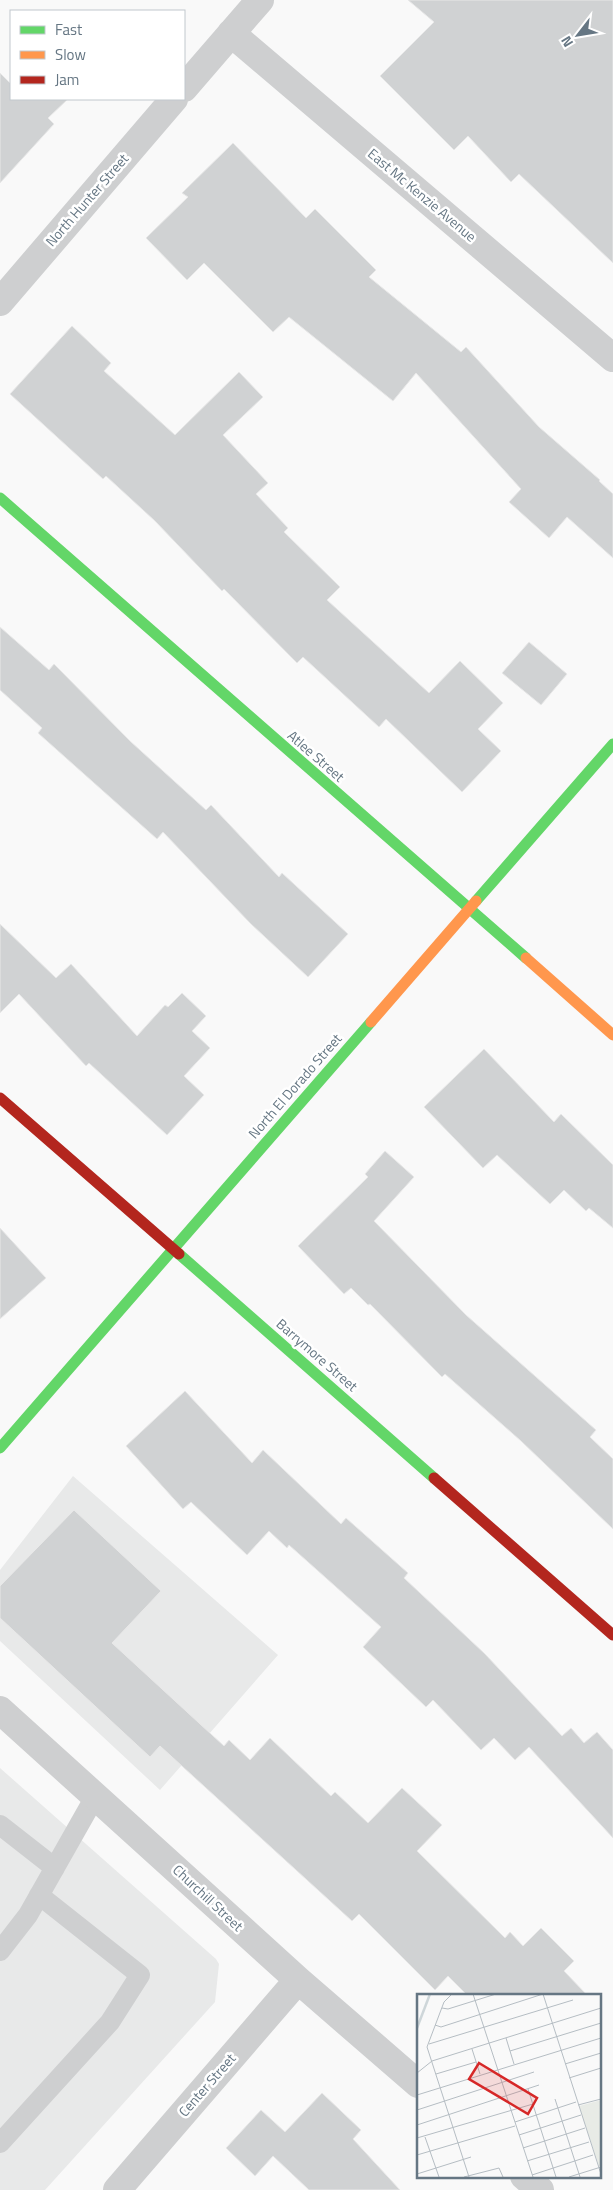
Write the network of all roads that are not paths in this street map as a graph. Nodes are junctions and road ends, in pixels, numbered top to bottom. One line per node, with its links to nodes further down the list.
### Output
1 (260, 0): 2 (street)
2 (231, 33): 3 (street); 6 (street, East Mc Kenzie Avenue)
3 (185, 87)
4 (173, 100): 5 (street, North Hunter Street)
5 (0, 302)
6 (613, 358)
7 (0, 498): 9 (street, Atlee Street)
8 (613, 744): 9 (street, North El Dorado Street)
9 (469, 910): 10 (street, Atlee Street); 12 (street, North El Dorado Street)
10 (613, 1035)
11 (0, 1098): 12 (street, Barrymore Street)
12 (172, 1248): 13 (street, North El Dorado Street); 14 (street, Barrymore Street)
13 (0, 1448)
14 (613, 1635)
15 (0, 1710): 16 (street, Churchill Street)
16 (96, 1795): 18 (lane); 21 (street, Churchill Street)
17 (0, 1825): 18 (lane)
18 (54, 1868): 19 (lane)
19 (39, 1895): 20 (lane); 23 (lane)
20 (0, 1950)
21 (298, 1980): 22 (street, Churchill Street); 25 (street, Center Street)
22 (417, 2083)
23 (0, 2142)
24 (526, 2178): 26 (street)
25 (117, 2190)
26 (540, 2190)

